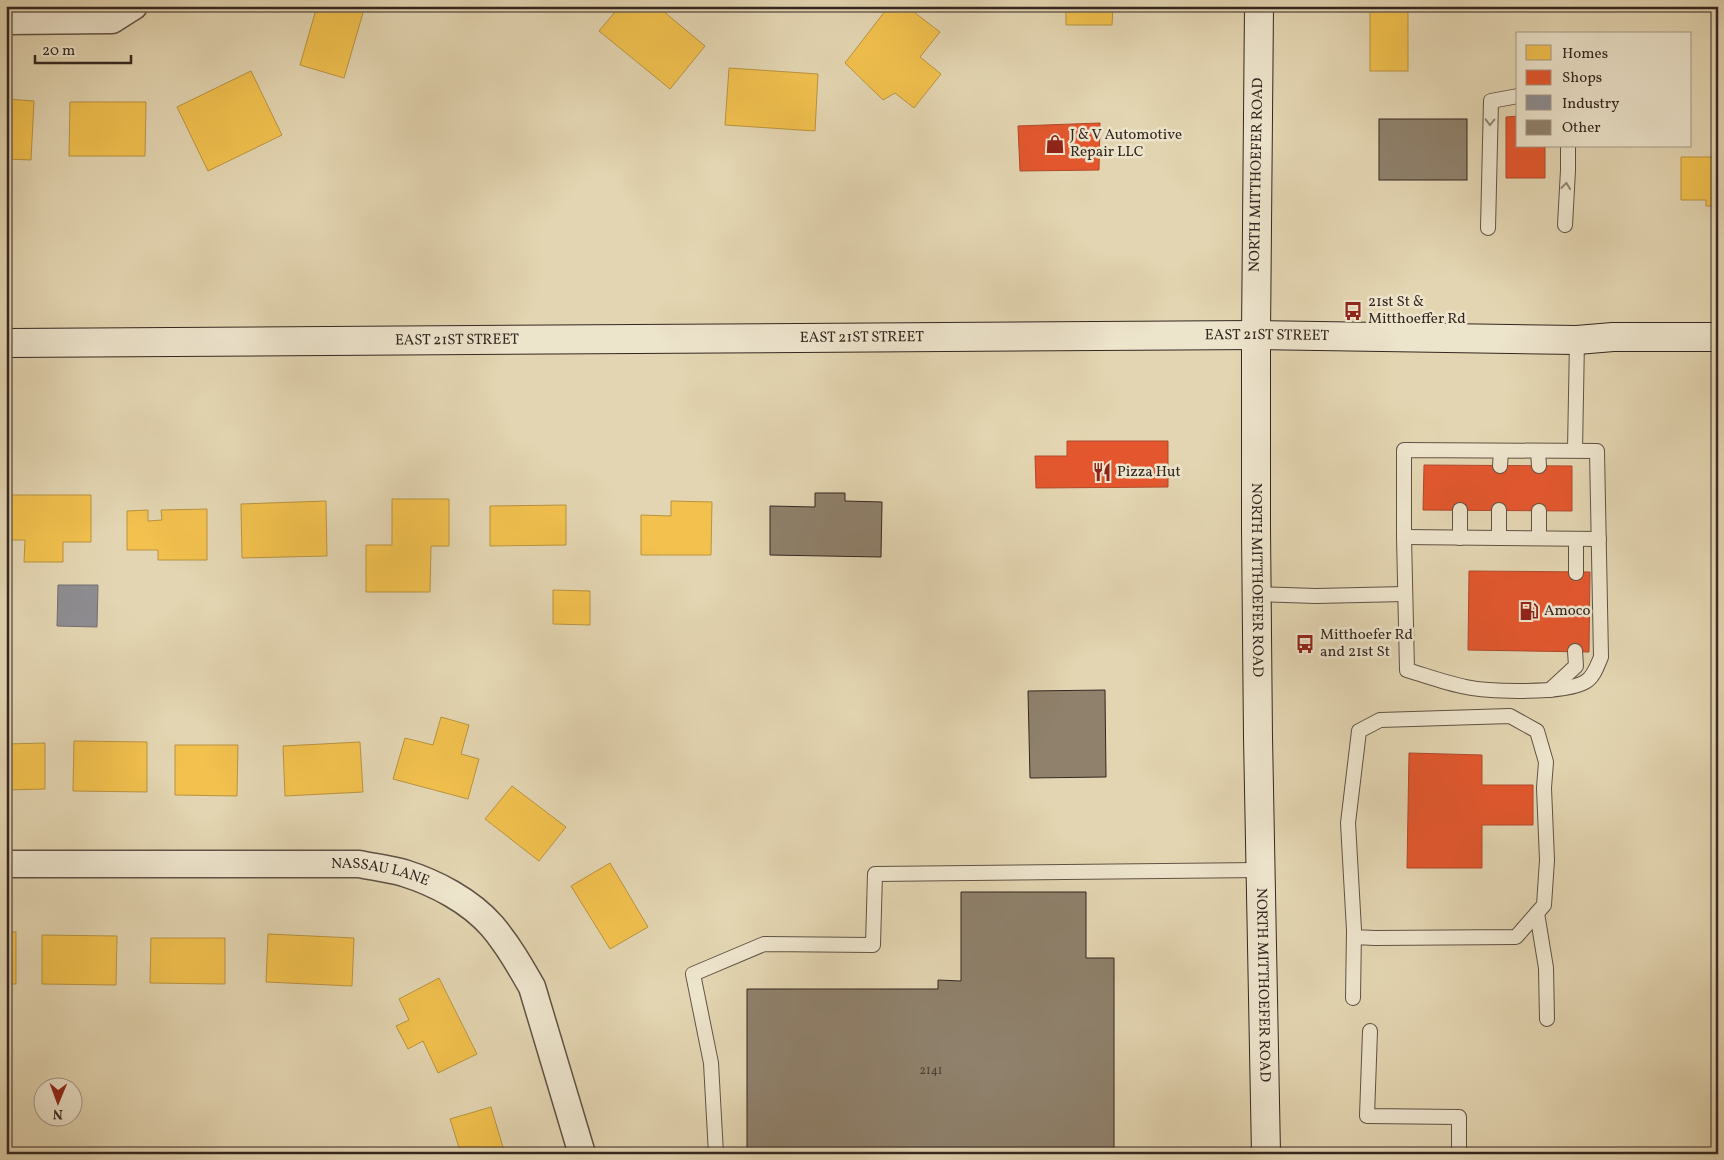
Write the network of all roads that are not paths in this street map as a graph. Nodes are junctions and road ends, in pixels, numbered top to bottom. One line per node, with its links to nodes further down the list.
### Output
1 (134, 6): 3 (street)
2 (1259, 6): 8 (main road, NORTH MITTHOEFER ROAD)
3 (6, 21)
4 (1516, 96): 7 (lane, one-way to 7)
5 (1568, 148): 6 (lane, one-way to 5)
6 (1565, 225)
7 (1488, 228)
8 (1256, 335): 10 (main road, EAST 21ST STREET); 11 (main road, EAST 21ST STREET); 29 (main road, NORTH MITTHOEFER ROAD)
9 (1718, 337): 10 (main road, EAST 21ST STREET)
10 (1577, 340): 13 (lane)
11 (6, 343)
12 (1460, 450): 14 (lane); 16 (lane); 22 (lane)
13 (1575, 450): 15 (lane); 27 (lane)
14 (1500, 451): 15 (lane); 17 (lane)
15 (1538, 451): 18 (lane)
16 (1460, 465)
17 (1500, 466)
18 (1540, 466)
19 (1460, 510): 23 (lane)
20 (1499, 510): 24 (lane)
21 (1539, 511): 25 (lane)
22 (1404, 537): 23 (lane); 30 (lane)
23 (1460, 538): 24 (lane)
24 (1499, 538): 25 (lane)
25 (1539, 538): 26 (lane)
26 (1576, 539): 27 (lane); 28 (lane)
27 (1599, 539): 32 (lane)
28 (1576, 573)
29 (1257, 594): 30 (lane); 34 (main road, NORTH MITTHOEFER ROAD)
30 (1405, 594): 32 (lane)
31 (1575, 651): 32 (lane)
32 (1550, 691)
33 (6, 864): 40 (street, NASSAU LANE)
34 (1260, 870): 41 (lane); 42 (main road, NORTH MITTHOEFER ROAD)
35 (1537, 913): 36 (lane); 36 (lane); 38 (lane)
36 (1354, 937): 37 (lane)
37 (1353, 998)
38 (1547, 1019)
39 (1370, 1030): 43 (lane)
40 (582, 1154)
41 (716, 1154)
42 (1266, 1154)
43 (1459, 1154)

